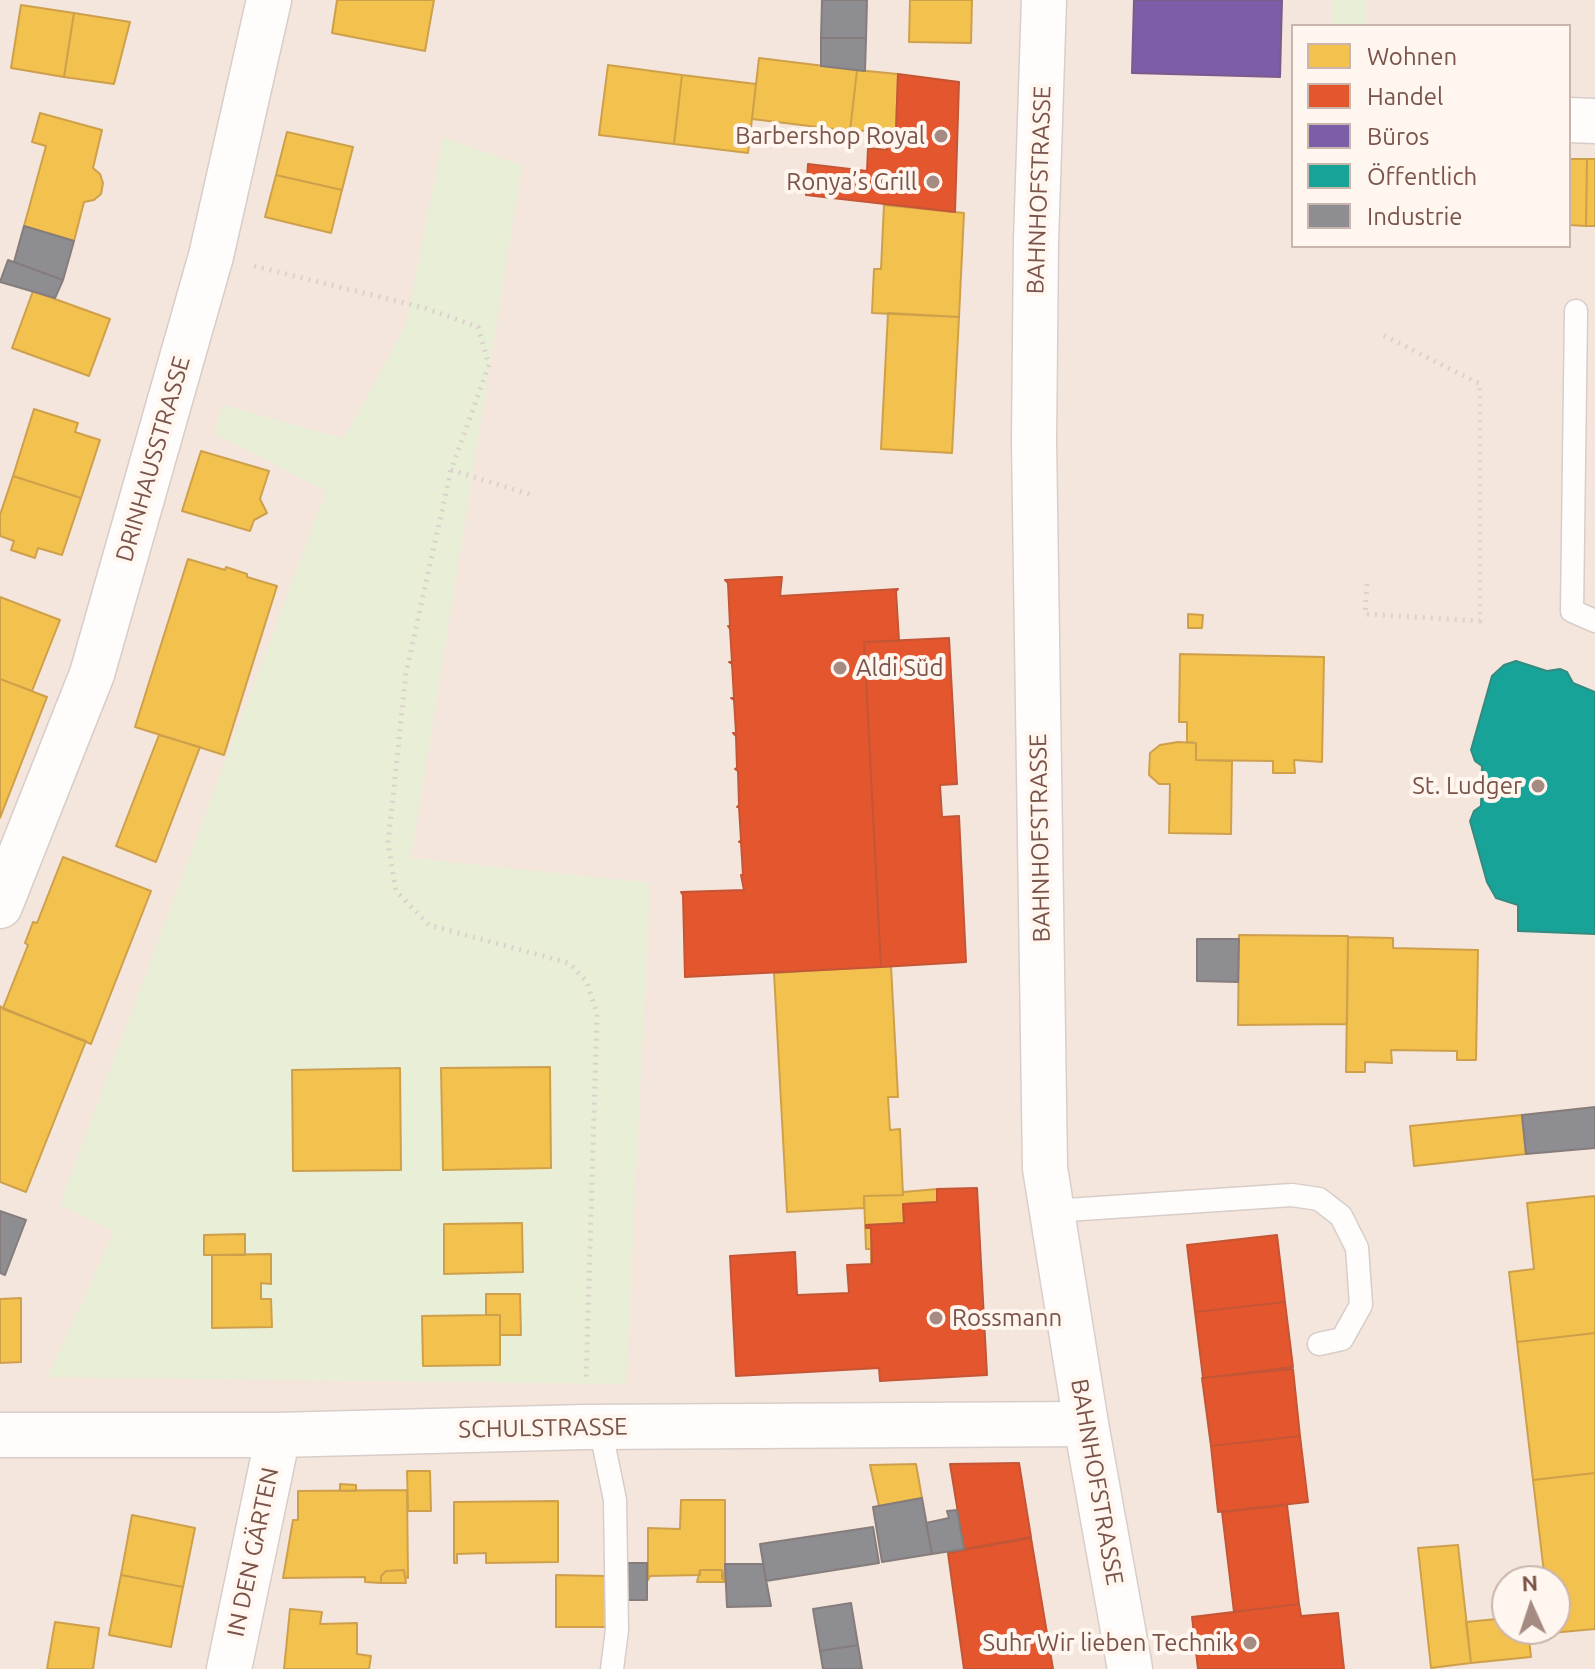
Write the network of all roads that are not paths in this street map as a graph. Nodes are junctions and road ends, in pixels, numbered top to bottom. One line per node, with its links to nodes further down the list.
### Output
1 (269, 0): 7 (street, DRINHAUSSTRASSE)
2 (1044, 0): 8 (street, BAHNHOFSTRASSE)
3 (1571, 120): 4 (street)
4 (1595, 121)
5 (1576, 311): 6 (lane)
6 (1595, 621)
7 (0, 906)
8 (1052, 1211): 9 (lane); 10 (street, BAHNHOFSTRASSE)
9 (1319, 1344)
10 (1086, 1424): 11 (street, SCHULSTRASSE); 16 (street, BAHNHOFSTRASSE)
11 (592, 1427): 13 (street, SCHULSTRASSE); 15 (lane)
12 (0, 1435): 13 (street, SCHULSTRASSE)
13 (278, 1435): 14 (street, IN DEN GÄRTEN)
14 (229, 1669)
15 (612, 1669)
16 (1130, 1669)

